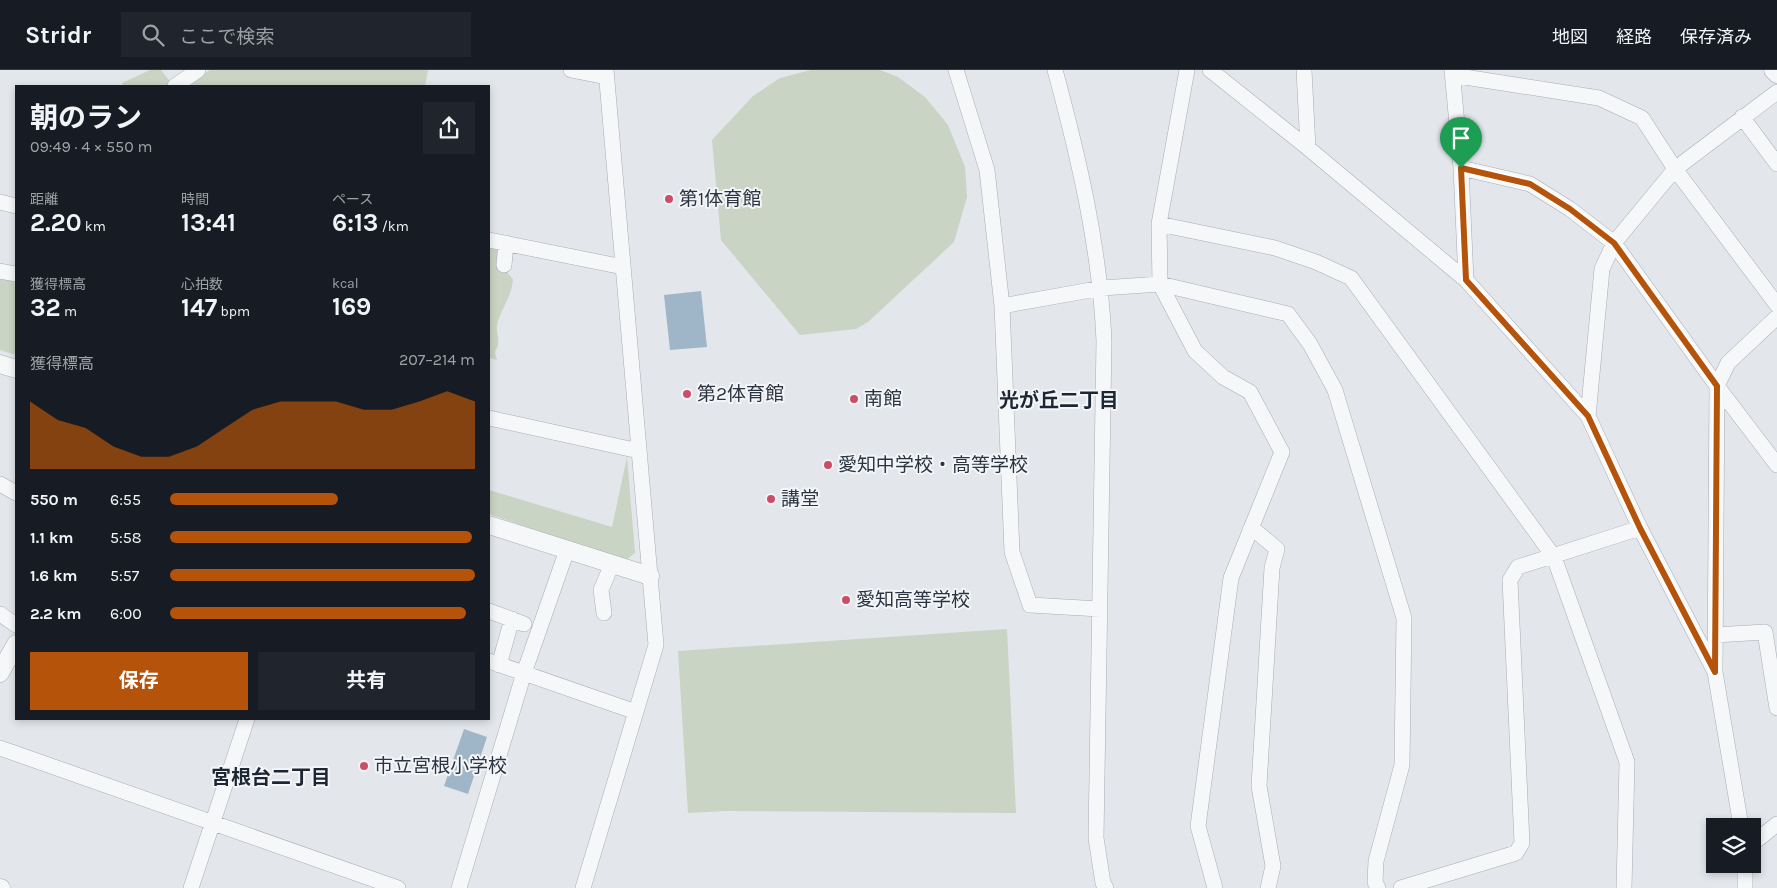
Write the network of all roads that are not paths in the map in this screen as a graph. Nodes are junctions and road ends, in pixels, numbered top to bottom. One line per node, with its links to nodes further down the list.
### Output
1 (198, 70): 12 (street)
2 (572, 70): 10 (street)
3 (956, 70): 33 (street)
4 (1055, 70): 31 (street)
5 (1187, 70): 21 (street)
6 (1210, 70): 15 (street)
7 (1304, 70): 15 (street)
8 (1773, 70): 11 (street)
9 (1452, 72): 17 (street); 18 (street)
10 (606, 74): 26 (street)
11 (1777, 74)
12 (176, 85)
13 (1777, 92): 14 (street)
14 (1742, 117): 16 (street); 18 (street)
15 (1308, 148): 29 (street)
16 (1777, 164)
17 (1461, 168): 23 (street); 29 (street)
18 (1675, 169): 23 (street); 32 (street)
19 (0, 202): 20 (street)
20 (15, 206)
21 (1159, 224): 30 (street); 48 (street)
22 (490, 240): 24 (street)
23 (1614, 243): 37 (street); 38 (street)
24 (506, 244): 25 (street); 26 (street)
25 (504, 265)
26 (623, 268): 40 (street)
27 (0, 271): 28 (street)
28 (15, 274)
29 (1466, 280): 38 (street)
30 (1160, 284): 31 (street); 46 (street); 78 (street)
31 (1102, 288): 33 (street); 51 (street)
32 (1777, 305)
33 (1002, 306): 51 (street)
34 (1777, 317): 37 (street)
35 (0, 364): 36 (street)
36 (15, 369)
37 (1717, 386): 41 (street); 56 (street)
38 (1588, 416): 45 (street)
39 (490, 418): 40 (street)
40 (639, 451): 50 (street)
41 (1777, 465)
42 (0, 484): 43 (street)
43 (15, 492)
44 (490, 525): 47 (street)
45 (1640, 528): 48 (street); 59 (street)
46 (1250, 530): 76 (street); 77 (street)
47 (567, 550): 49 (street); 61 (street)
48 (1554, 557): 79 (street); 80 (street)
49 (612, 564): 50 (street); 53 (street)
50 (650, 576): 63 (street)
51 (1100, 609): 75 (street)
52 (490, 611): 58 (street)
53 (604, 613)
54 (0, 614): 55 (street)
55 (15, 624)
56 (1715, 635): 59 (street); 62 (street)
57 (15, 646): 60 (street)
58 (494, 663): 61 (street)
59 (1715, 672): 66 (street)
60 (0, 673)
61 (524, 673): 63 (street); 73 (street)
62 (1777, 708)
63 (636, 712): 74 (street)
64 (248, 720): 67 (street)
65 (0, 748): 67 (street)
66 (1740, 818)
67 (214, 823): 71 (street); 72 (street)
68 (1777, 824): 69 (street)
69 (1761, 837)
70 (1745, 873): 81 (street)
71 (191, 888)
72 (398, 888)
73 (460, 888)
74 (583, 888)
75 (1106, 888)
76 (1215, 888)
77 (1268, 888)
78 (1378, 888)
79 (1401, 888)
80 (1624, 888)
81 (1745, 888)

